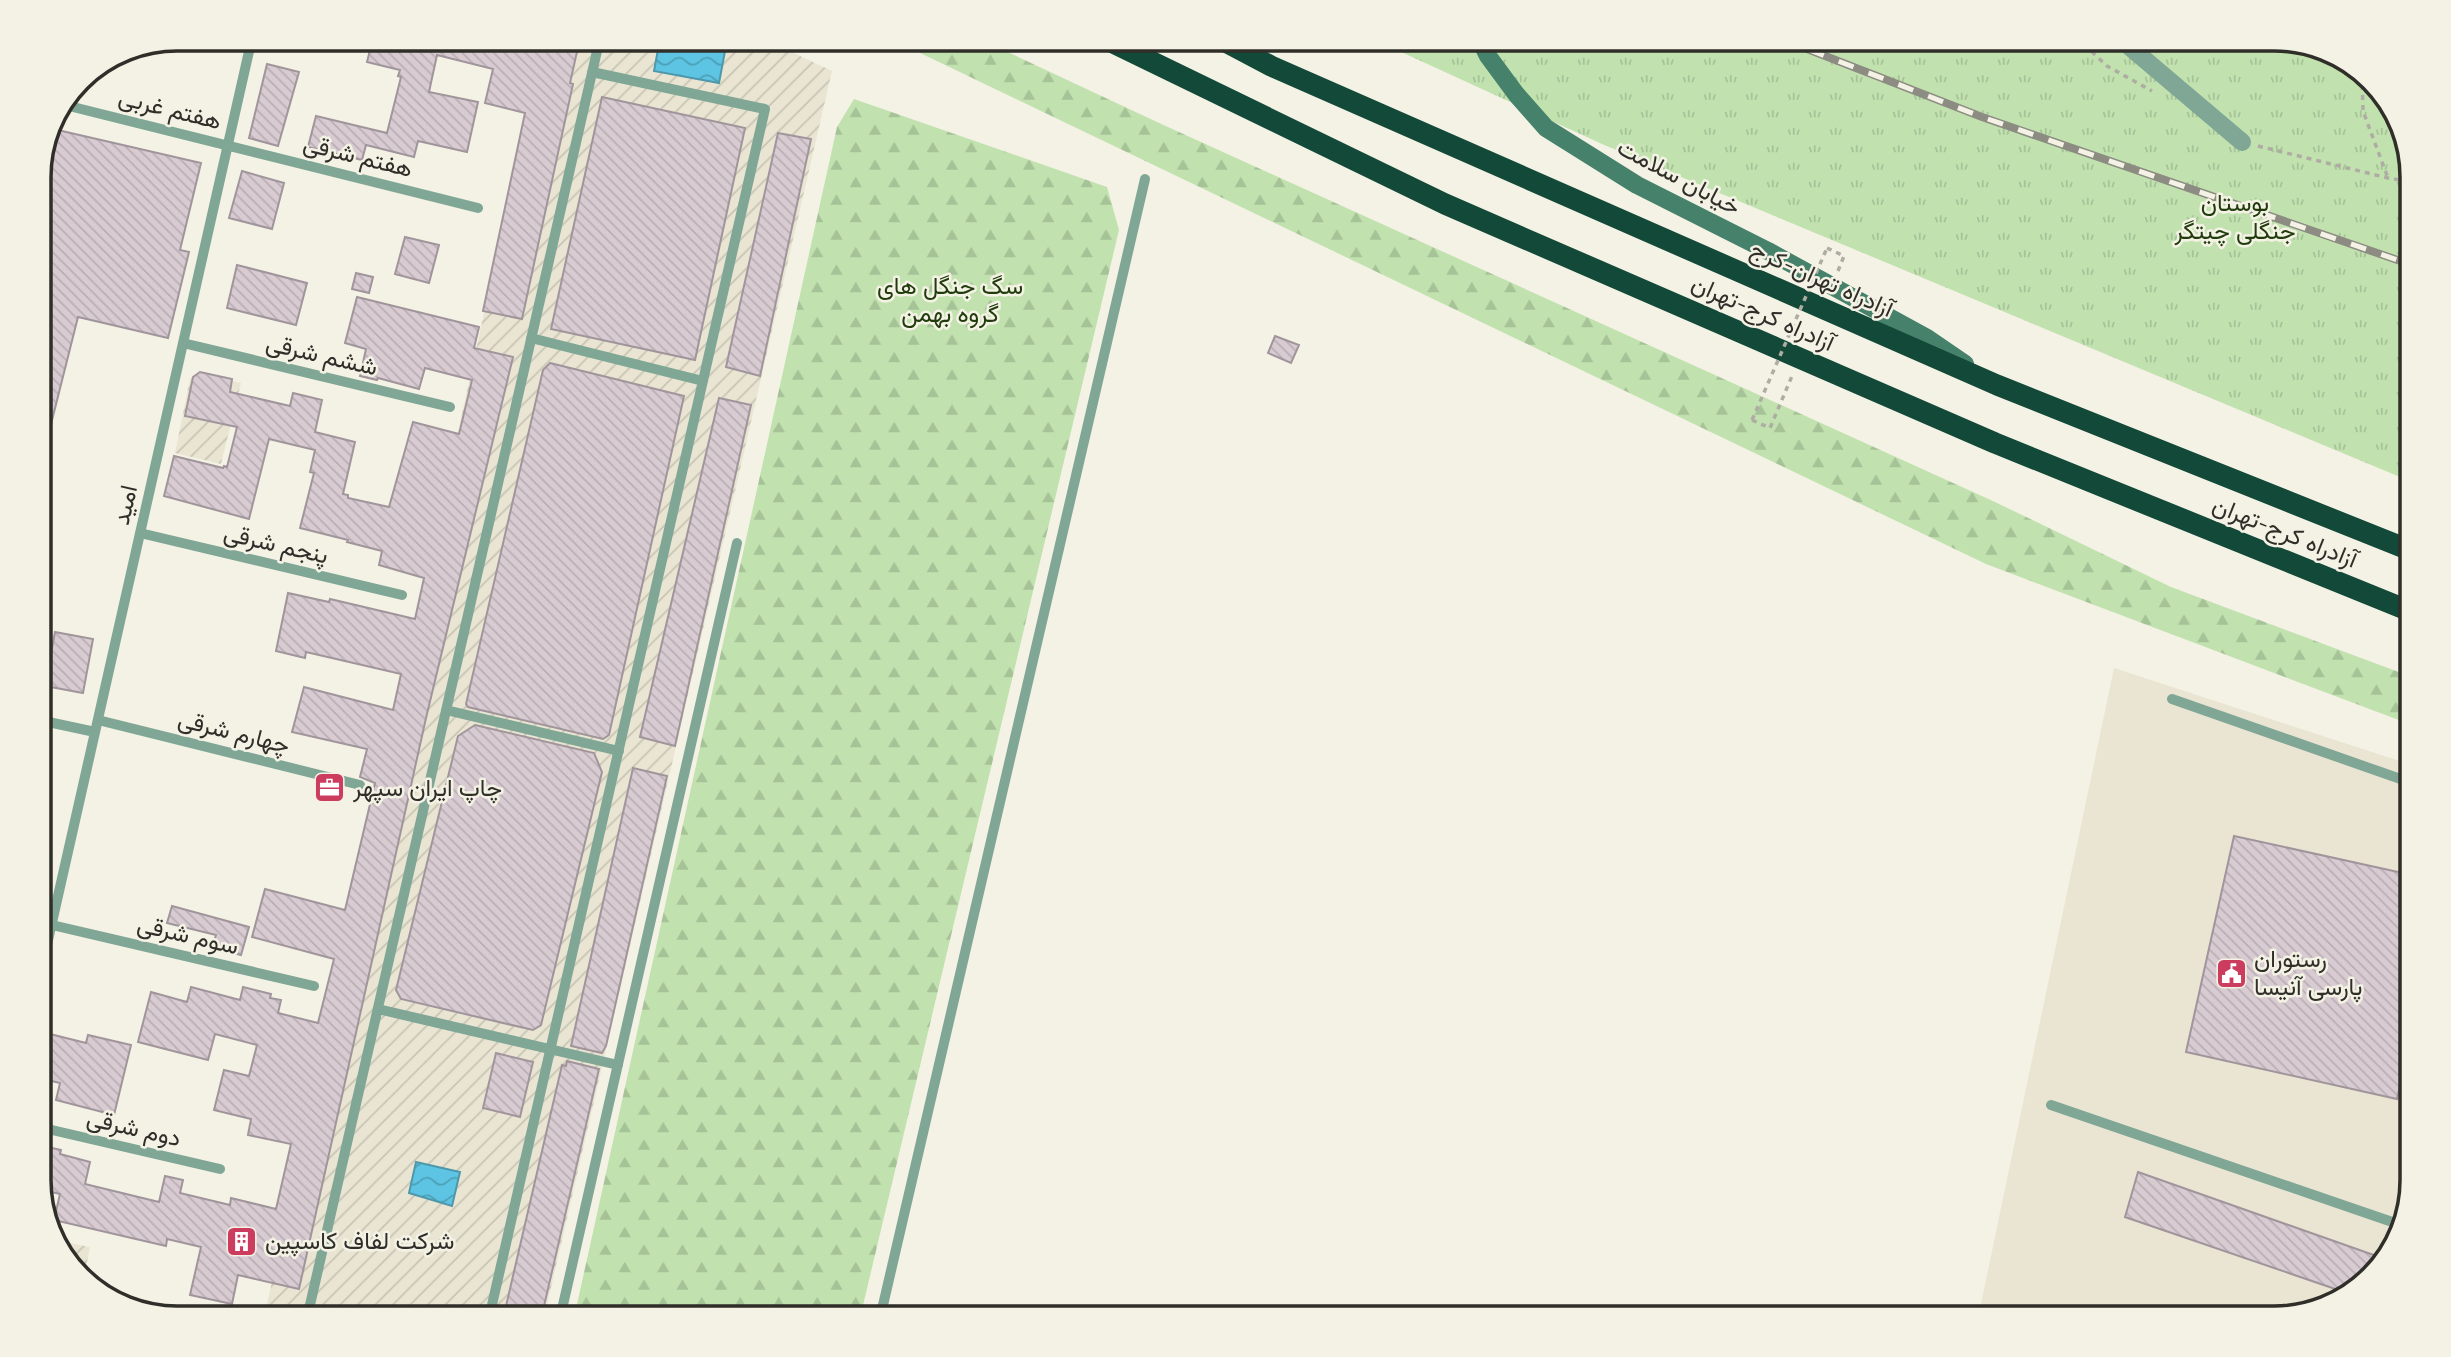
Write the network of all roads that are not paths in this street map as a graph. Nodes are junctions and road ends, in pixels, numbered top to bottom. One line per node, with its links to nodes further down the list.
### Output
1 (249, 51): 10 (lane, امید)
2 (597, 51): 7 (lane)
3 (1130, 51): 22 (highway, آزادراه کرج-تهران)
4 (1243, 51): 16 (highway, آزادراه تهران-کرج)
5 (1486, 51): 16 (main road, خیابان سلامت)
6 (2135, 51): 9 (street)
7 (592, 72): 13 (lane); 15 (lane)
8 (72, 107): 10 (lane, هفتم غربی)
9 (2242, 142)
10 (228, 145): 12 (lane, هفتم شرقی); 14 (lane, امید)
11 (1146, 179): 43 (lane)
12 (478, 208)
13 (531, 338): 15 (lane); 24 (lane)
14 (183, 343): 17 (lane, ششم شرقی); 18 (lane, امید)
15 (703, 381): 28 (lane)
16 (1997, 385): 20 (highway, آزادراه تهران-کرج)
17 (450, 407)
18 (140, 533): 21 (lane, پنجم شرقی); 25 (lane, امید)
19 (737, 543): 35 (lane)
20 (2400, 546)
21 (402, 595)
22 (2400, 607)
23 (2172, 699): 29 (lane)
24 (446, 710): 28 (lane); 33 (lane)
25 (98, 720): 27 (lane, امید); 30 (lane, چهارم شرقی)
26 (51, 723): 27 (lane)
27 (95, 732): 31 (lane, امید)
28 (619, 751): 34 (lane)
29 (2400, 779)
30 (360, 785)
31 (51, 925): 32 (lane, سوم شرقی)
32 (314, 986)
33 (378, 1009): 34 (lane); 40 (lane)
34 (551, 1049): 35 (lane); 41 (lane)
35 (618, 1065): 42 (lane)
36 (2051, 1105): 39 (lane)
37 (51, 1130): 38 (lane, دوم شرقی)
38 (220, 1169)
39 (2393, 1222)
40 (310, 1306)
41 (492, 1306)
42 (563, 1306)
43 (883, 1306)

